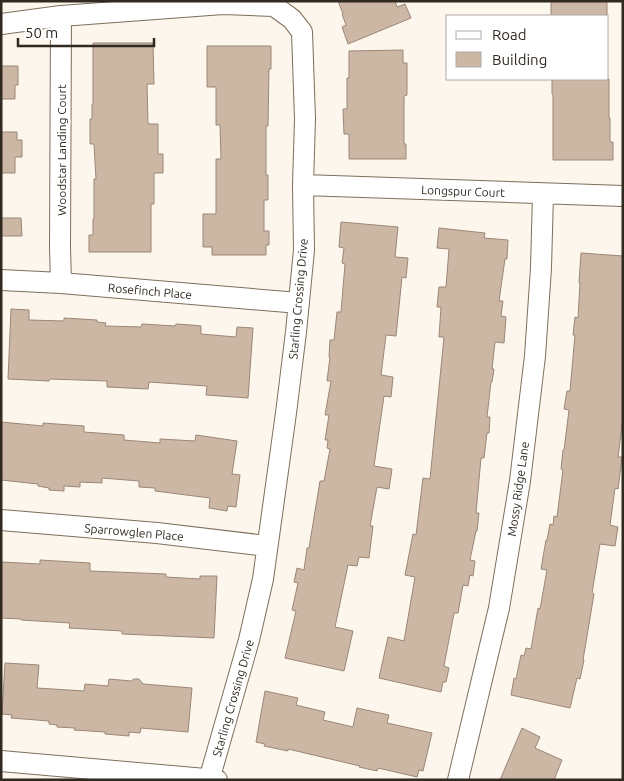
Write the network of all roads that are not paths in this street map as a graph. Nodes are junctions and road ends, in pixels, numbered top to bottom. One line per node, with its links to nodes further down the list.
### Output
1 (62, 16): 2 (street, Starling Crossing Drive); 3 (street, Starling Crossing Drive); 7 (street, Woodstar Landing Court)
2 (1, 24)
3 (303, 185): 4 (street, Longspur Court); 8 (street, Starling Crossing Drive)
4 (543, 194): 5 (street, Longspur Court); 13 (street, Mossy Ridge Lane)
5 (623, 196)
6 (1, 280): 7 (street, Rosefinch Place)
7 (62, 283): 8 (street, Rosefinch Place)
8 (299, 303): 10 (street, Starling Crossing Drive)
9 (1, 520): 10 (street, Sparrowglen Place)
10 (267, 546): 12 (street, Starling Crossing Drive)
11 (1, 761): 12 (street)
12 (212, 779)
13 (458, 780)

